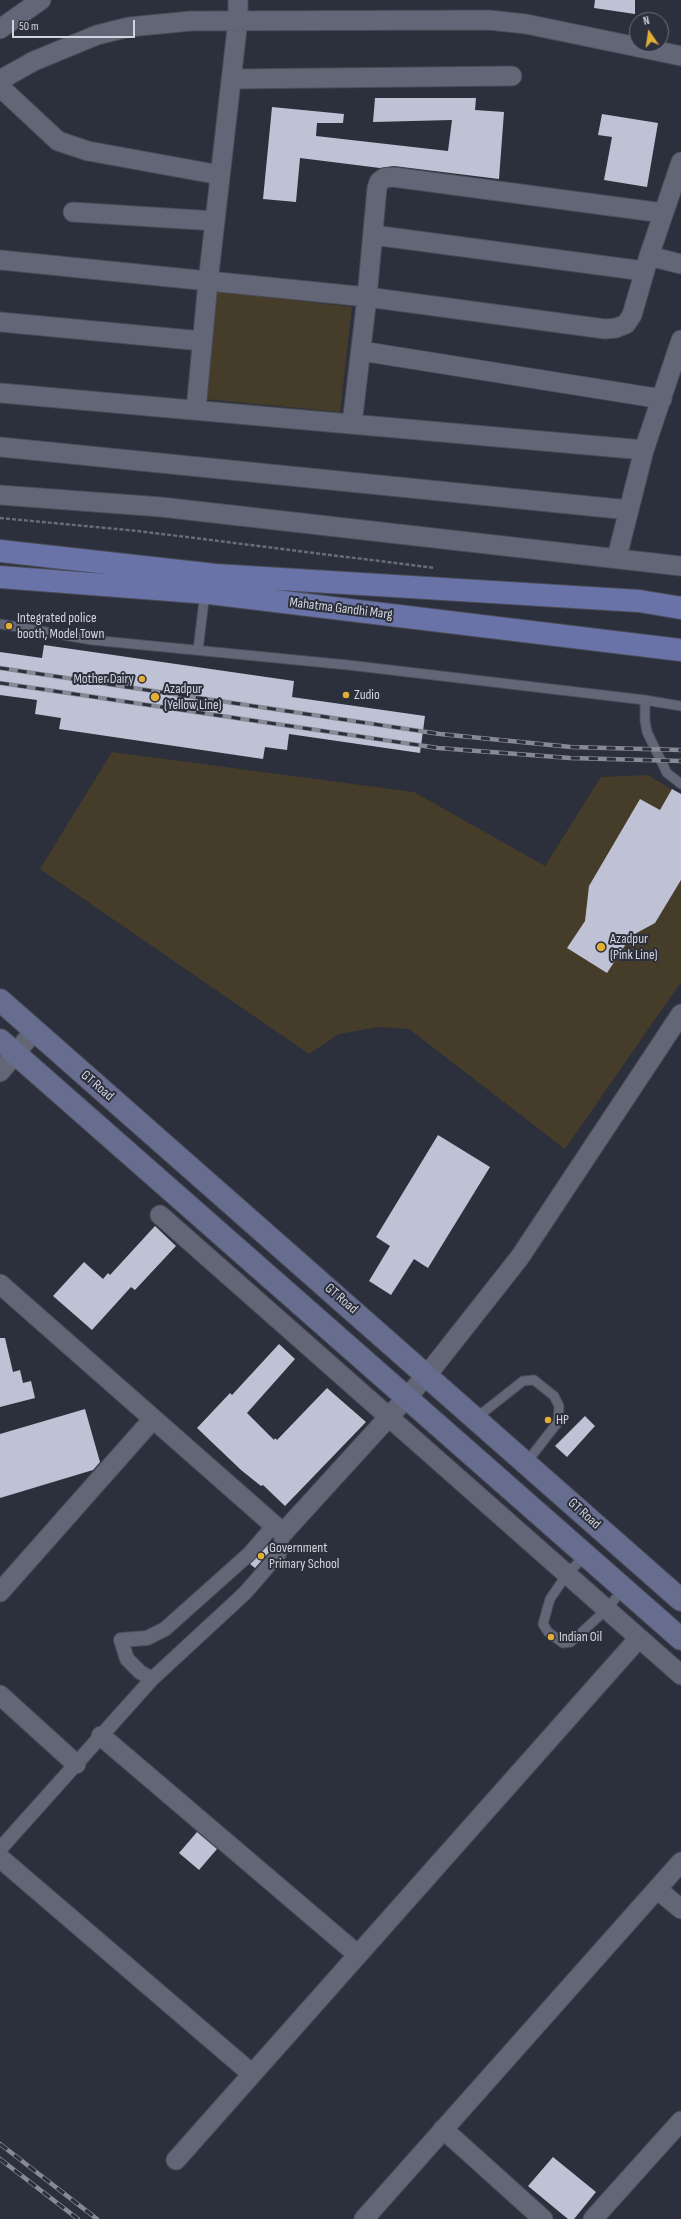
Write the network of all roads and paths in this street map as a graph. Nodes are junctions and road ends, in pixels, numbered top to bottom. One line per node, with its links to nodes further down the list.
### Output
1 (41, 0): 4 (street)
2 (238, 0): 3 (street)
3 (238, 20): 5 (street); 7 (street); 8 (street)
4 (0, 29)
5 (681, 56)
6 (512, 76): 7 (street)
7 (231, 79): 11 (street)
8 (0, 80)
9 (0, 87): 11 (street)
10 (681, 162): 13 (street)
11 (220, 175): 14 (street)
12 (73, 212): 14 (street)
13 (663, 213): 15 (street); 17 (street)
14 (215, 221): 19 (street)
15 (373, 235): 17 (street); 20 (street)
16 (0, 260): 19 (street)
17 (646, 264): 18 (street); 20 (street)
18 (681, 264)
19 (208, 282): 20 (street); 23 (street)
20 (367, 297): 24 (street)
21 (0, 322): 23 (street)
22 (681, 340): 26 (street)
23 (202, 341): 27 (street)
24 (361, 351): 26 (street); 28 (street)
25 (0, 393): 27 (street)
26 (662, 399): 30 (street)
27 (196, 410): 28 (street)
28 (352, 424): 30 (street)
29 (0, 447): 32 (street)
30 (644, 450): 32 (street)
31 (0, 495): 35 (street)
32 (629, 510): 35 (street)
33 (0, 518): 37 (path)
34 (0, 551): 40 (main road, Mahatma Gandhi Marg)
35 (617, 557): 36 (street)
36 (681, 566)
37 (437, 568)
38 (0, 577): 39 (main road, Mahatma Gandhi Marg)
39 (205, 592): 42 (lane); 43 (main road, Mahatma Gandhi Marg)
40 (681, 608)
41 (0, 624): 42 (lane)
42 (198, 650): 44 (lane)
43 (681, 650)
44 (645, 700): 45 (lane); 46 (lane)
45 (681, 706)
46 (681, 784)
47 (0, 1000): 49 (main road, GT Road)
48 (681, 1014): 55 (street)
49 (35, 1030): 51 (street); 55 (main road, GT Road)
50 (0, 1040): 51 (main road)
51 (16, 1055): 52 (street); 56 (main road)
52 (0, 1072)
53 (160, 1215): 57 (street)
54 (0, 1284): 59 (street)
55 (427, 1374): 56 (street); 58 (main road, GT Road)
56 (406, 1398): 57 (street); 62 (main road)
57 (388, 1416): 61 (street); 63 (street)
58 (476, 1418): 60 (main road, GT Road); 60 (lane)
59 (153, 1419): 61 (street); 65 (street)
60 (526, 1463): 66 (main road, GT Road)
61 (279, 1529): 71 (street); 71 (street)
62 (585, 1556): 63 (lane); 64 (main road)
63 (567, 1574): 67 (street); 67 (lane)
64 (623, 1589): 67 (lane); 69 (main road)
65 (0, 1592)
66 (681, 1600)
67 (607, 1609): 68 (street)
68 (639, 1638): 70 (street); 80 (street)
69 (681, 1639)
70 (681, 1675)
71 (152, 1680): 73 (street)
72 (0, 1696): 74 (street)
73 (101, 1736): 74 (street); 80 (street)
74 (76, 1764): 75 (street)
75 (0, 1849)
76 (0, 1858): 81 (street)
77 (681, 1862): 78 (street)
78 (657, 1889): 79 (street); 83 (street)
79 (681, 1909)
80 (358, 1955): 81 (street)
81 (252, 2074): 84 (street)
82 (681, 2121): 87 (street)
83 (443, 2129): 85 (street); 86 (street)
84 (176, 2160)
85 (364, 2219)
86 (543, 2219)
87 (593, 2219)

